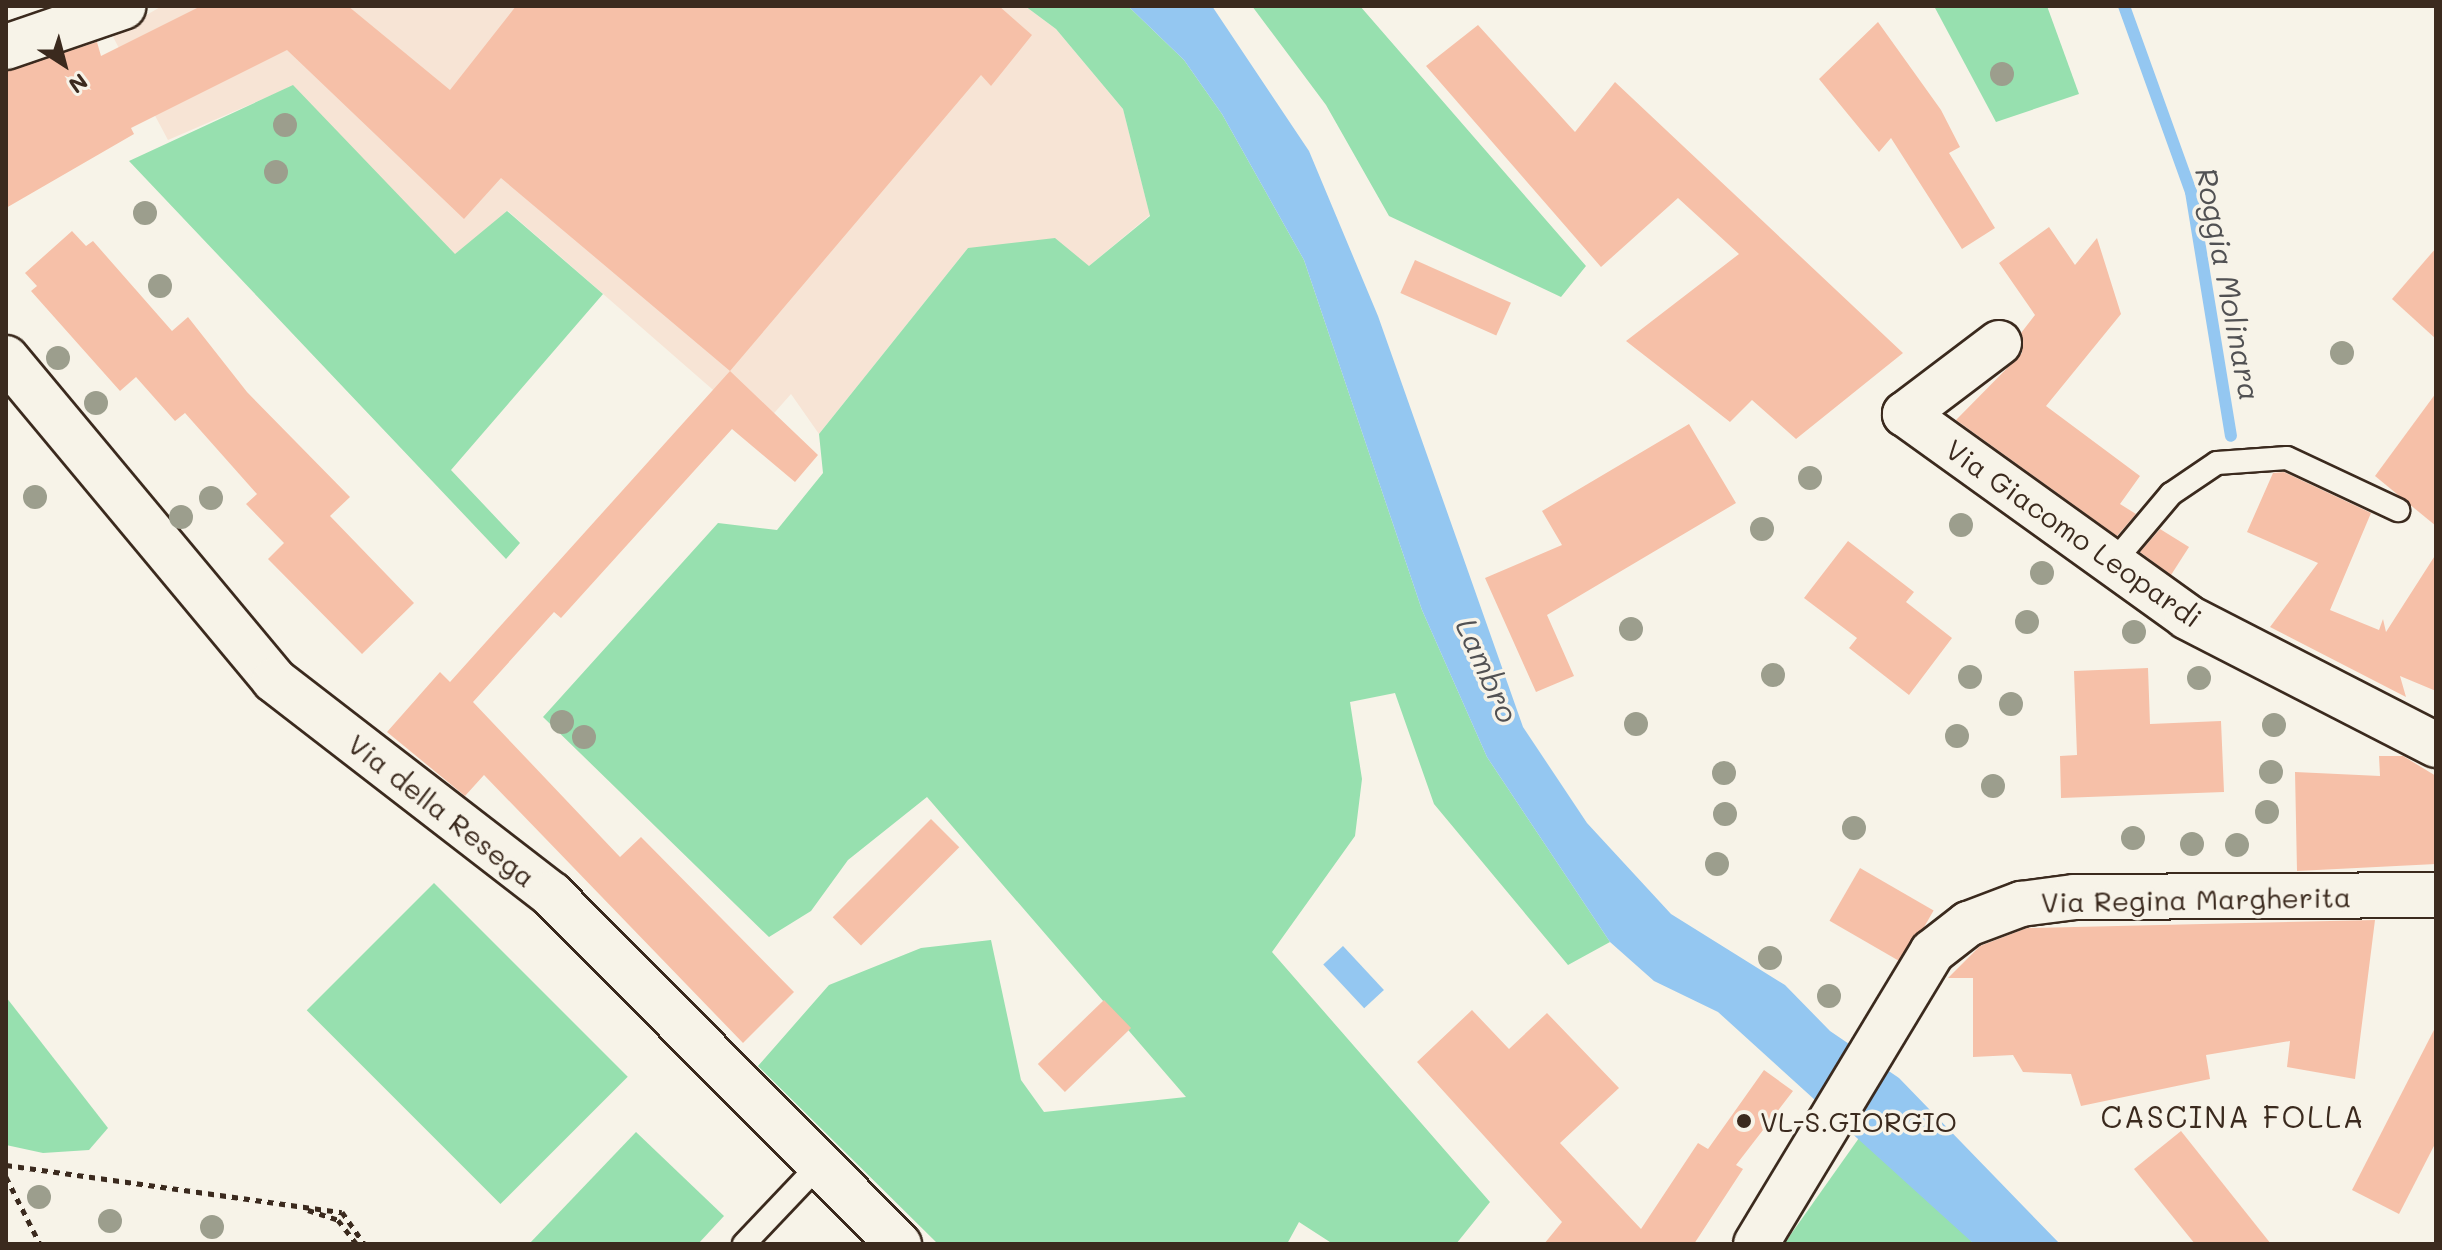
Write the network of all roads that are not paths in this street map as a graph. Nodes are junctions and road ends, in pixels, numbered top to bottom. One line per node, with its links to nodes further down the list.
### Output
1 (123, 7): 2 (street)
2 (6, 47)
3 (1999, 343): 6 (street, Via Giacomo Leopardi)
4 (6, 358): 9 (street, Via della Resega)
5 (2398, 510): 6 (lane)
6 (2112, 564): 7 (street, Via Giacomo Leopardi)
7 (2436, 745)
8 (2436, 895): 12 (street, Via Regina Margherita)
9 (820, 1164): 10 (lane); 11 (street, Via della Resega)
10 (744, 1244)
11 (899, 1244)
12 (1756, 1244)

